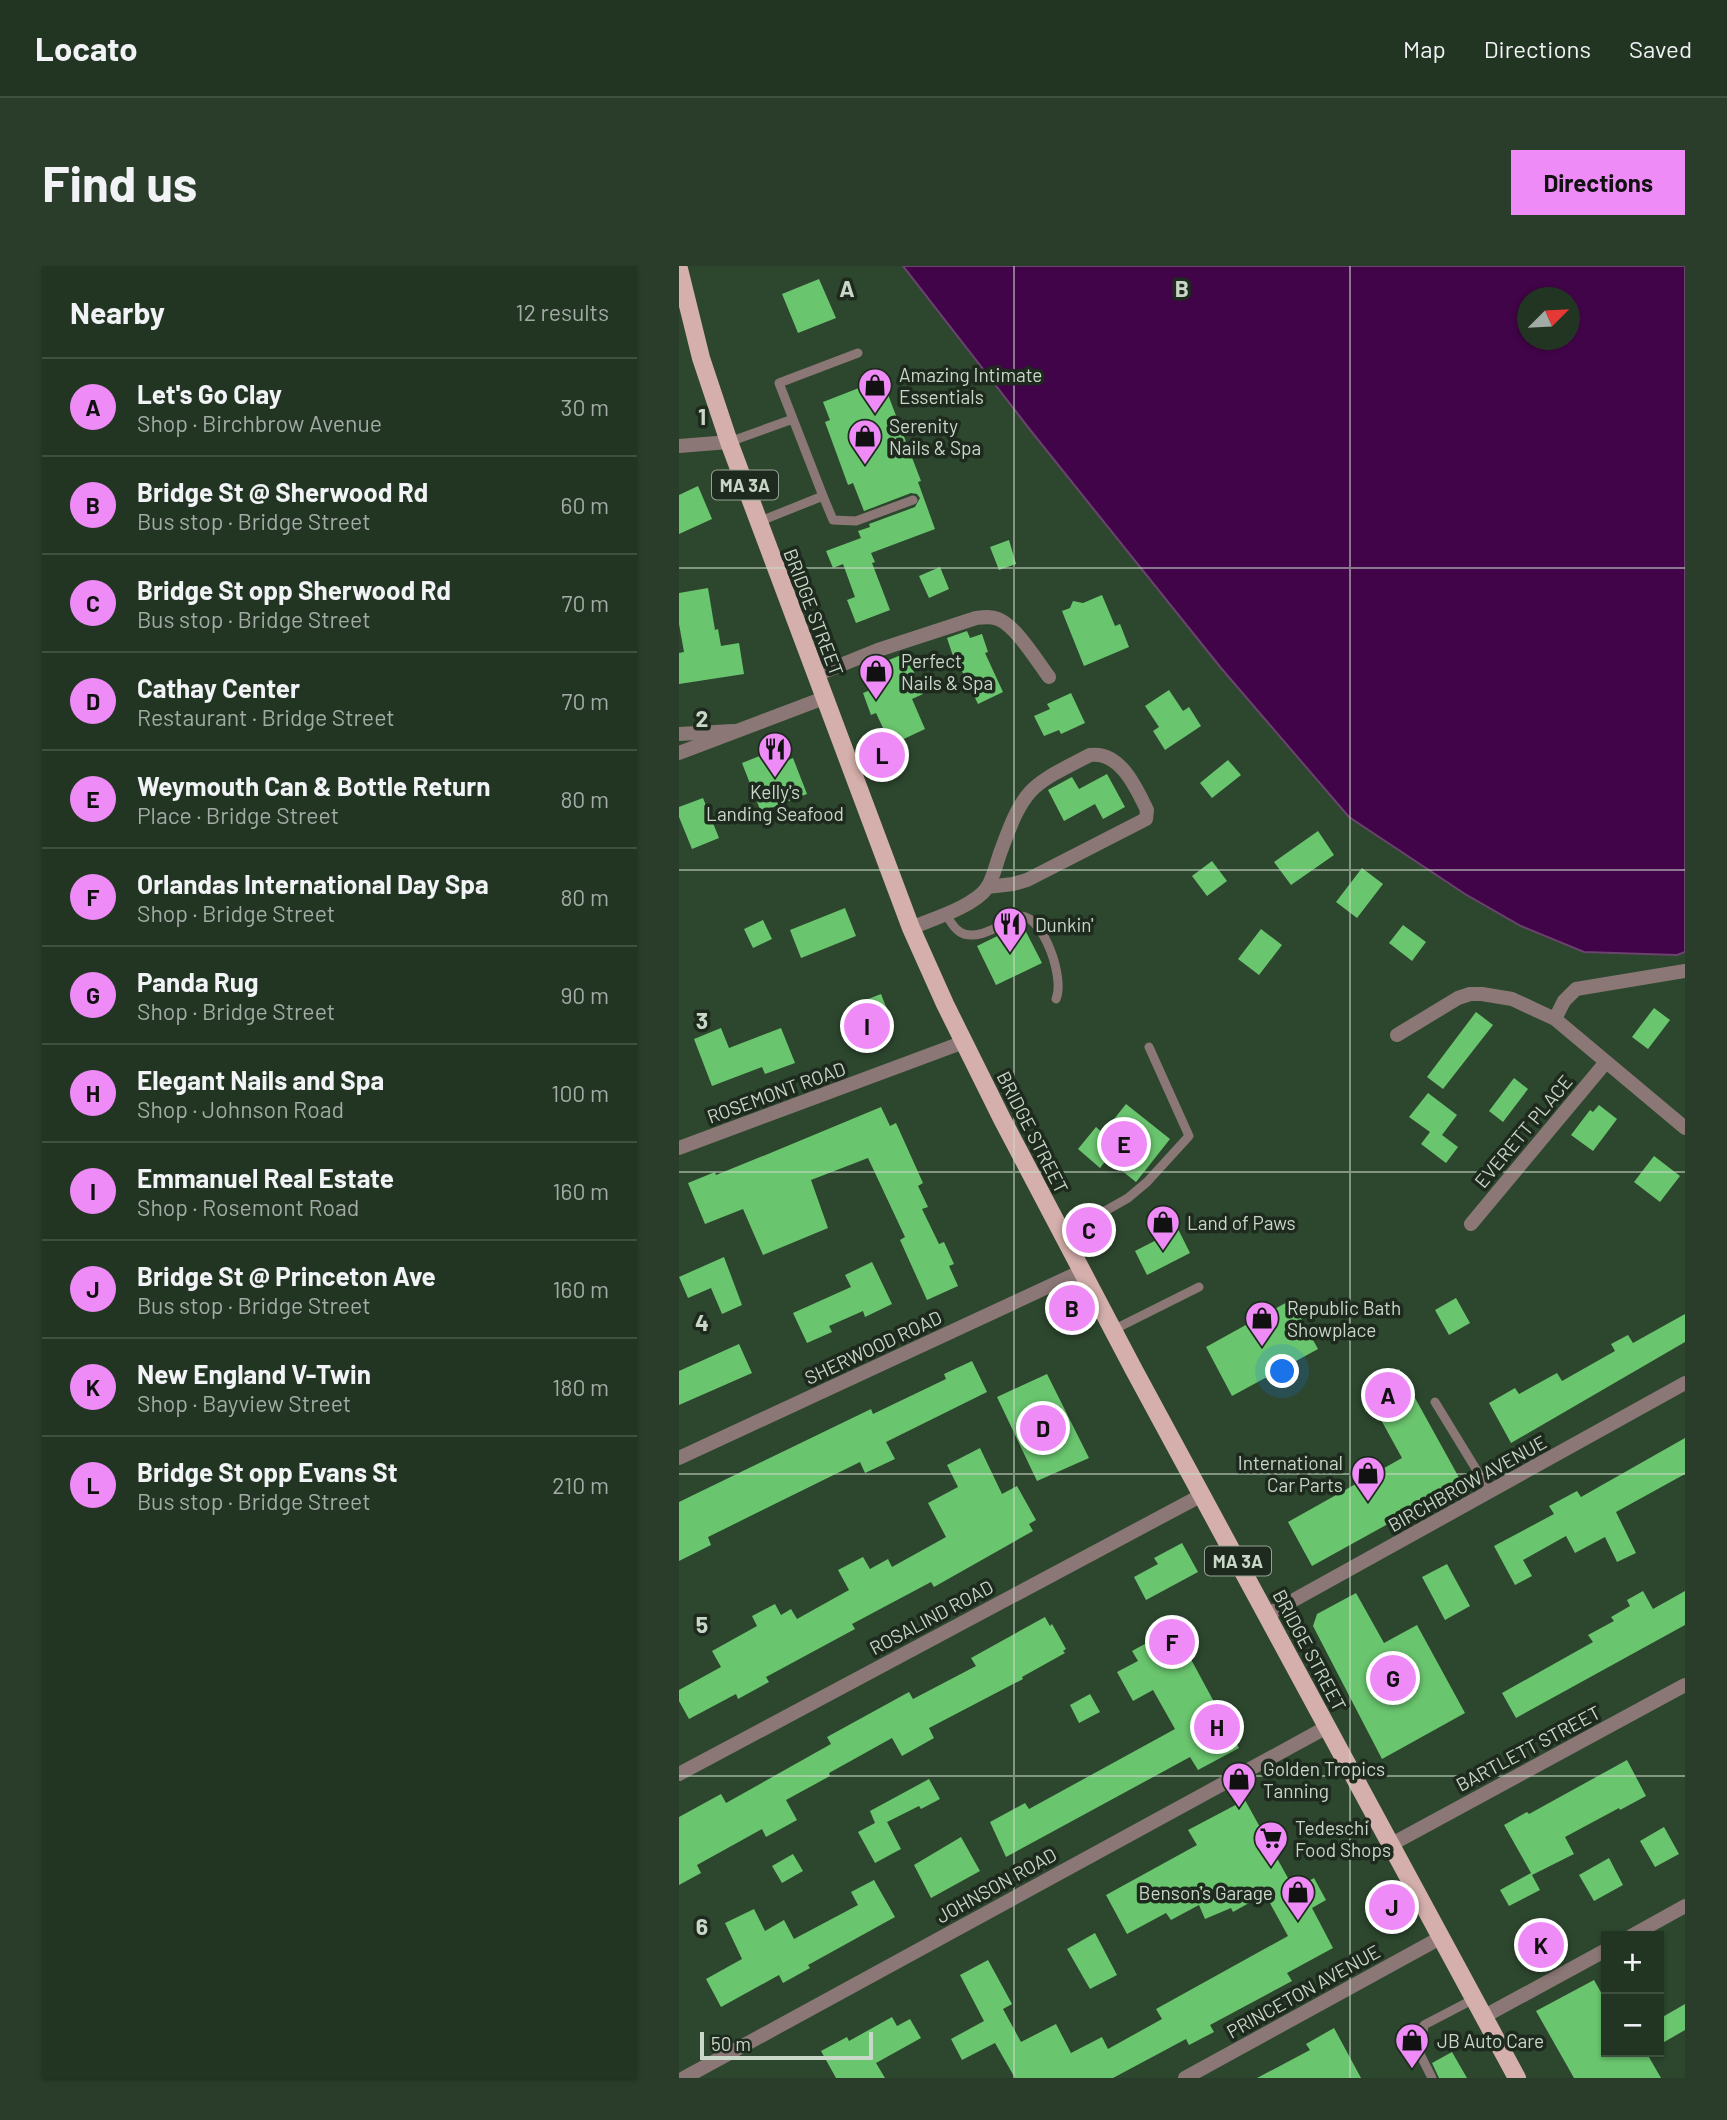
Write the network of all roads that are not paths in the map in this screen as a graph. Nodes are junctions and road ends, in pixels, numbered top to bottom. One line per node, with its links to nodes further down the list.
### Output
1 (679, 270): 4 (main road, BRIDGE STREET / MA 3A)
2 (858, 353): 3 (lane)
3 (793, 419): 4 (lane); 6 (lane)
4 (729, 442): 5 (street); 8 (main road, BRIDGE STREET / MA 3A)
5 (679, 446)
6 (823, 496): 7 (lane); 8 (lane)
7 (913, 500)
8 (758, 522): 9 (main road, BRIDGE STREET / MA 3A)
9 (816, 675): 10 (street); 11 (main road, BRIDGE STREET / MA 3A)
10 (1049, 677)
11 (824, 698): 12 (street); 17 (main road, BRIDGE STREET / MA 3A)
12 (740, 730): 13 (street); 14 (street)
13 (679, 734)
14 (679, 753)
15 (987, 887): 15 (street); 16 (street)
16 (945, 913): 17 (street); 19 (lane)
17 (911, 928): 22 (main road, BRIDGE STREET / MA 3A)
18 (1685, 971): 20 (street)
19 (1056, 999)
20 (1555, 1019): 21 (street); 24 (street)
21 (1397, 1035)
22 (964, 1042): 26 (street, ROSEMONT ROAD); 28 (main road, BRIDGE STREET / MA 3A)
23 (1149, 1047): 28 (lane)
24 (1605, 1062): 25 (street); 27 (street, EVERETT PLACE)
25 (1685, 1128)
26 (679, 1148)
27 (1471, 1224)
28 (1063, 1235): 29 (main road, BRIDGE STREET / MA 3A)
29 (1082, 1271): 31 (main road, BRIDGE STREET / MA 3A); 34 (street, SHERWOOD ROAD)
30 (1199, 1287): 31 (lane)
31 (1114, 1331): 36 (main road, BRIDGE STREET / MA 3A)
32 (1685, 1383): 35 (street, BIRCHBROW AVENUE)
33 (1435, 1402): 35 (lane)
34 (679, 1458)
35 (1490, 1492): 37 (street, BIRCHBROW AVENUE)
36 (1202, 1495): 37 (main road, BRIDGE STREET / MA 3A); 40 (street, ROSALIND ROAD)
37 (1267, 1615): 39 (main road, BRIDGE STREET / MA 3A)
38 (1685, 1685): 41 (street, BARTLETT STREET)
39 (1327, 1727): 41 (main road, BRIDGE STREET / MA 3A); 48 (street, JOHNSON ROAD)
40 (679, 1774)
41 (1390, 1845): 44 (main road, BRIDGE STREET / MA 3A)
42 (1685, 1906): 43 (street)
43 (1640, 1931)
44 (1440, 1938): 46 (main road, BRIDGE STREET / MA 3A); 49 (street, PRINCETON AVENUE)
45 (1601, 1953): 47 (street)
46 (1474, 1999): 47 (main road, BRIDGE STREET / MA 3A); 50 (lane)
47 (1483, 2017): 51 (main road, BRIDGE STREET / MA 3A)
48 (684, 2078)
49 (1185, 2078)
50 (1432, 2078)
51 (1517, 2078)

